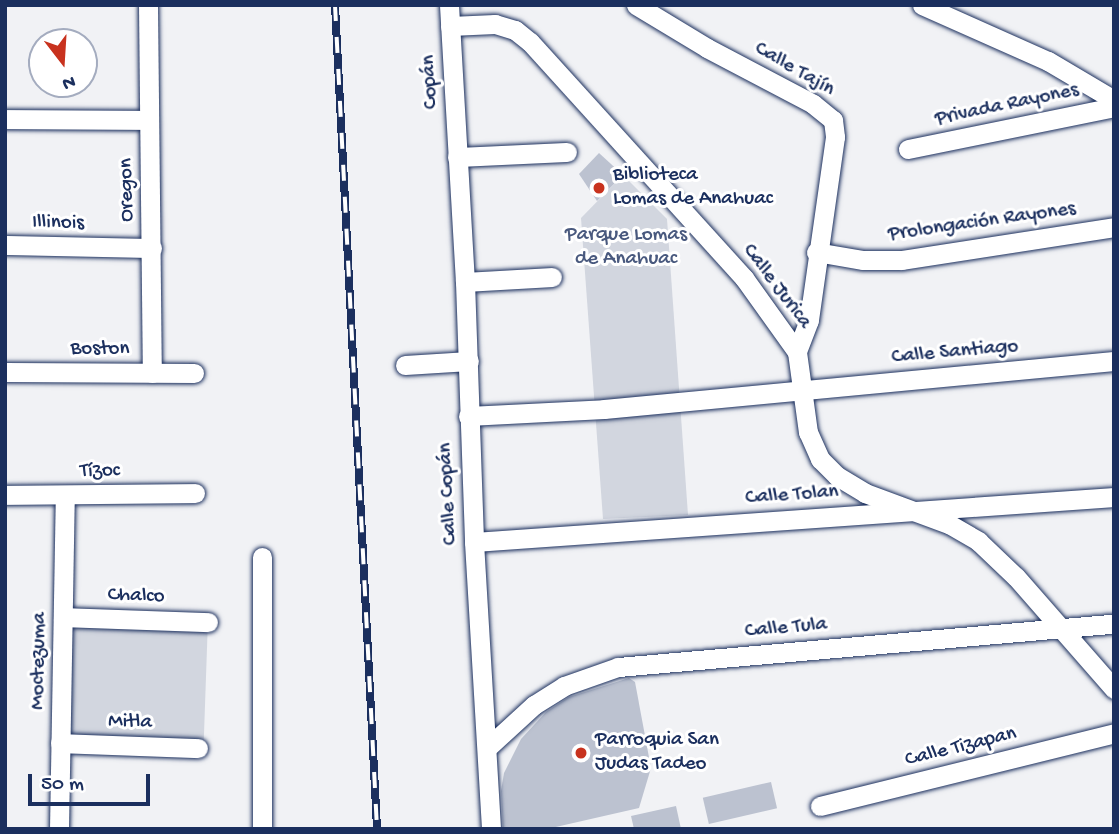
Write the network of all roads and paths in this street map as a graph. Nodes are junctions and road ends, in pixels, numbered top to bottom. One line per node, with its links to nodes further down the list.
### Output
1 (148, 5): 9 (street, Oregon)
2 (449, 5): 5 (street, Copán)
3 (636, 5): 16 (street, Calle Tajín)
4 (922, 5): 6 (street)
5 (450, 26): 12 (street, Copán); 19 (street, Calle Jurica)
6 (1114, 100)
7 (1114, 107): 10 (street, Privada Rayones)
8 (5, 119): 9 (street)
9 (149, 120): 15 (street, Oregon)
10 (908, 149)
11 (567, 152): 12 (street)
12 (457, 157): 18 (street, Calle Copán)
13 (1114, 227): 16 (street, Prolongación Rayones)
14 (5, 245): 15 (street, Illinois)
15 (152, 248): 24 (street, Oregon)
16 (816, 252): 19 (street, Calle Tajín)
17 (552, 277): 18 (street)
18 (465, 282): 20 (street, Calle Copán)
19 (797, 352): 26 (street, Calle Jurica)
20 (469, 361): 22 (street); 27 (street, Calle Copán)
21 (1114, 361): 26 (street, Calle Santiago)
22 (405, 365)
23 (5, 372): 24 (street, Boston)
24 (152, 373): 25 (street, Boston)
25 (194, 373)
26 (801, 390): 27 (street, Calle Santiago); 32 (street, Calle Jurica)
27 (468, 416): 33 (street, Calle Copán)
28 (195, 493): 30 (street, Tízoc)
29 (5, 495): 30 (street, Tízoc)
30 (65, 495): 35 (street, Moctezuma)
31 (1114, 498): 32 (street, Calle Tolan)
32 (908, 510): 33 (street, Calle Tolan); 38 (street, Calle Jurica)
33 (474, 542): 43 (street, Calle Copán)
34 (262, 557): 46 (street)
35 (63, 617): 36 (street, Chalco); 41 (street, Moctezuma)
36 (208, 622)
37 (1114, 624): 38 (street, Calle Tula)
38 (1060, 630): 39 (street, Calle Jurica); 43 (street, Calle Tula)
39 (1114, 689)
40 (1114, 733): 44 (street, Calle Tizapan)
41 (61, 743): 42 (street, Mitla); 45 (street, Moctezuma)
42 (198, 748)
43 (487, 748): 47 (street, Calle Copán)
44 (820, 806)
45 (59, 829)
46 (262, 829)
47 (491, 829)

